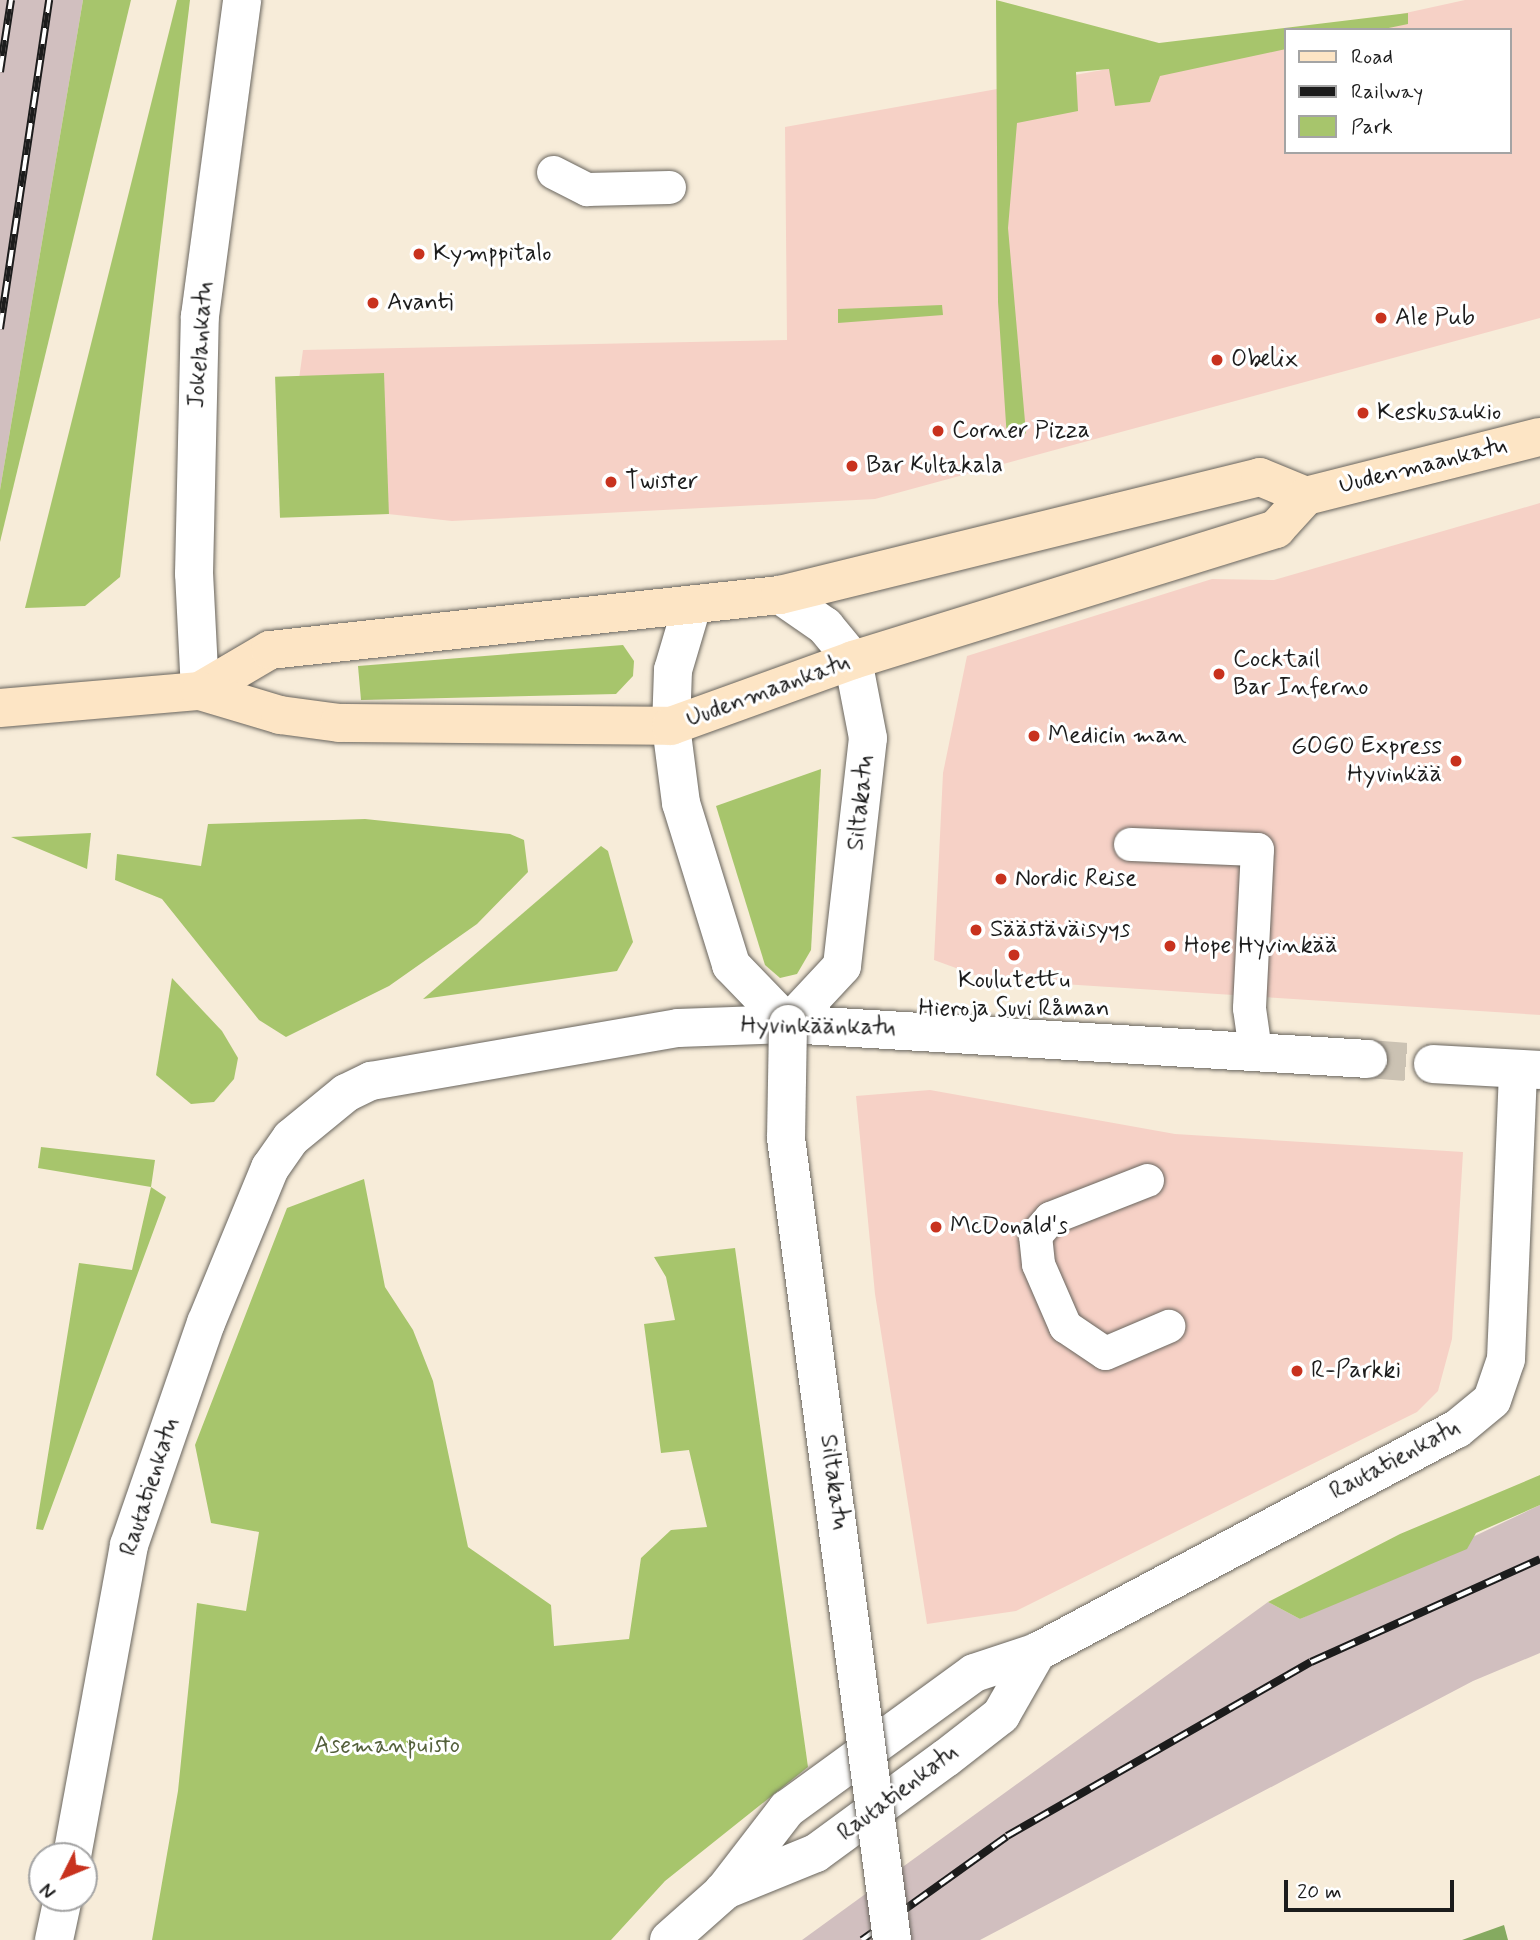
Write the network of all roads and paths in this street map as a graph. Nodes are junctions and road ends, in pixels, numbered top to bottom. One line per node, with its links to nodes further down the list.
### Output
1 (242, 0): 9 (street, Jokelankatu)
2 (553, 172): 3 (lane)
3 (669, 187)
4 (1540, 437): 5 (main road, Uudenmaankatu)
5 (1306, 496): 6 (main road, Uudenmaankatu); 8 (main road, Uudenmaankatu)
6 (780, 595): 7 (main road, Uudenmaankatu); 8 (street, Siltakatu)
7 (692, 606): 9 (main road, Uudenmaankatu); 11 (street)
8 (853, 660): 11 (main road, Uudenmaankatu); 13 (street, Siltakatu)
9 (200, 691): 10 (main road, Uudenmaankatu); 11 (main road, Uudenmaankatu)
10 (0, 708)
11 (671, 726): 13 (street)
12 (1130, 844): 14 (lane)
13 (788, 1024): 14 (street, Hyvinkäänkatu); 18 (street, Hyvinkäänkatu); 27 (street, Siltakatu, bridge)
14 (1255, 1050): 15 (street, Hyvinkäänkatu)
15 (1368, 1059)
16 (1433, 1064): 17 (street)
17 (1529, 1069): 21 (street, Rautatienkatu)
18 (291, 1138): 22 (street, Rautatienkatu)
19 (1147, 1180): 20 (lane)
20 (1168, 1326)
21 (1037, 1652): 23 (street, Rautatienkatu); 23 (street, Rautatienkatu)
22 (75, 1842)
23 (723, 1892): 26 (street, Rautatienkatu)
24 (60, 1912): 25 (street)
25 (54, 1940)
26 (669, 1940)
27 (891, 1940)

